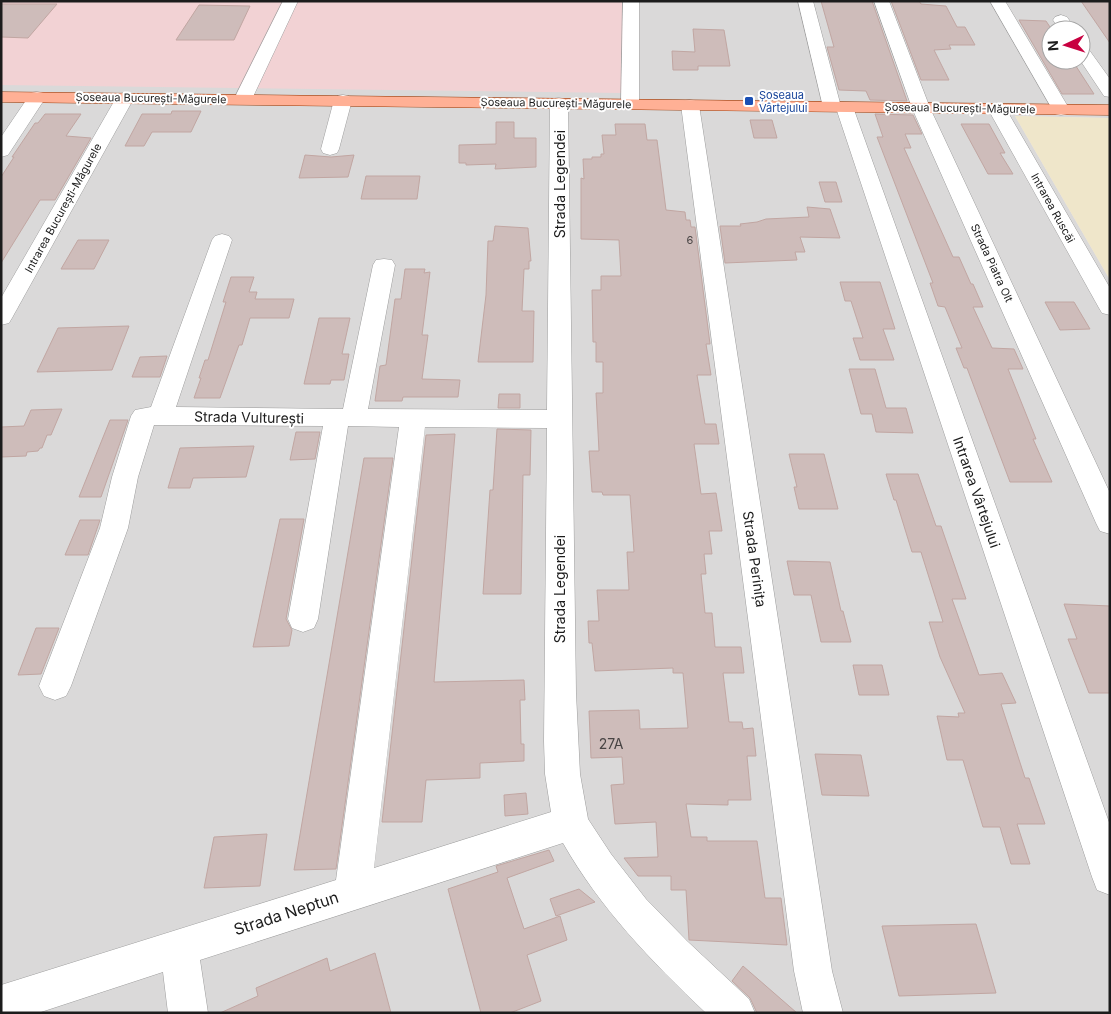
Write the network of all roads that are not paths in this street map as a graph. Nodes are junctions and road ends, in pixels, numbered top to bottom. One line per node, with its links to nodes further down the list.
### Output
1 (291, 1): 11 (street)
2 (631, 1): 14 (street)
3 (805, 1): 16 (street, Intrarea Vârtejului)
4 (881, 1): 17 (street, Strada Piatra Olt)
5 (997, 1): 19 (street)
6 (1091, 64): 7 (street)
7 (1110, 92)
8 (1, 97): 9 (main road, Șoseaua București-Măgurele)
9 (38, 97): 10 (main road, Șoseaua București-Măgurele); 22 (street)
10 (125, 98): 11 (main road, Șoseaua București-Măgurele); 26 (street, Intrarea București-Măgurele)
11 (243, 99): 12 (main road, Șoseaua București-Măgurele)
12 (343, 100): 13 (main road, Șoseaua București-Măgurele); 21 (street)
13 (559, 103): 14 (main road, Șoseaua București-Măgurele); 30 (street, Strada Legendei)
14 (630, 104): 15 (main road, Șoseaua București-Măgurele)
15 (690, 105): 16 (main road, Șoseaua București-Măgurele); 41 (street, Strada Perinița)
16 (838, 107): 17 (main road, Șoseaua București-Măgurele); 35 (street, Intrarea Vârtejului)
17 (921, 108): 18 (main road, Șoseaua București-Măgurele); 31 (street, Strada Piatra Olt)
18 (997, 109): 19 (main road, Șoseaua București-Măgurele); 25 (street, Intrarea Ruscăi)
19 (1061, 110): 20 (main road, Șoseaua București-Măgurele)
20 (1110, 110)
21 (330, 149)
22 (1, 151)
23 (222, 240): 27 (street)
24 (384, 265): 28 (street)
25 (1110, 308)
26 (1, 318)
27 (152, 416): 28 (street, Strada Vulturești); 33 (street)
28 (346, 418): 29 (street, Strada Vulturești); 32 (street)
29 (413, 418): 30 (street, Strada Vulturești); 36 (street)
30 (558, 418): 34 (street, Strada Legendei)
31 (1110, 522)
32 (303, 619)
33 (55, 686)
34 (571, 823): 36 (street, Strada Neptun); 40 (street, Strada Legendei)
35 (1110, 877)
36 (353, 892): 37 (street, Strada Neptun)
37 (179, 948): 38 (street, Strada Neptun); 39 (street)
38 (1, 1005)
39 (188, 1013)
40 (735, 1013)
41 (823, 1013)

